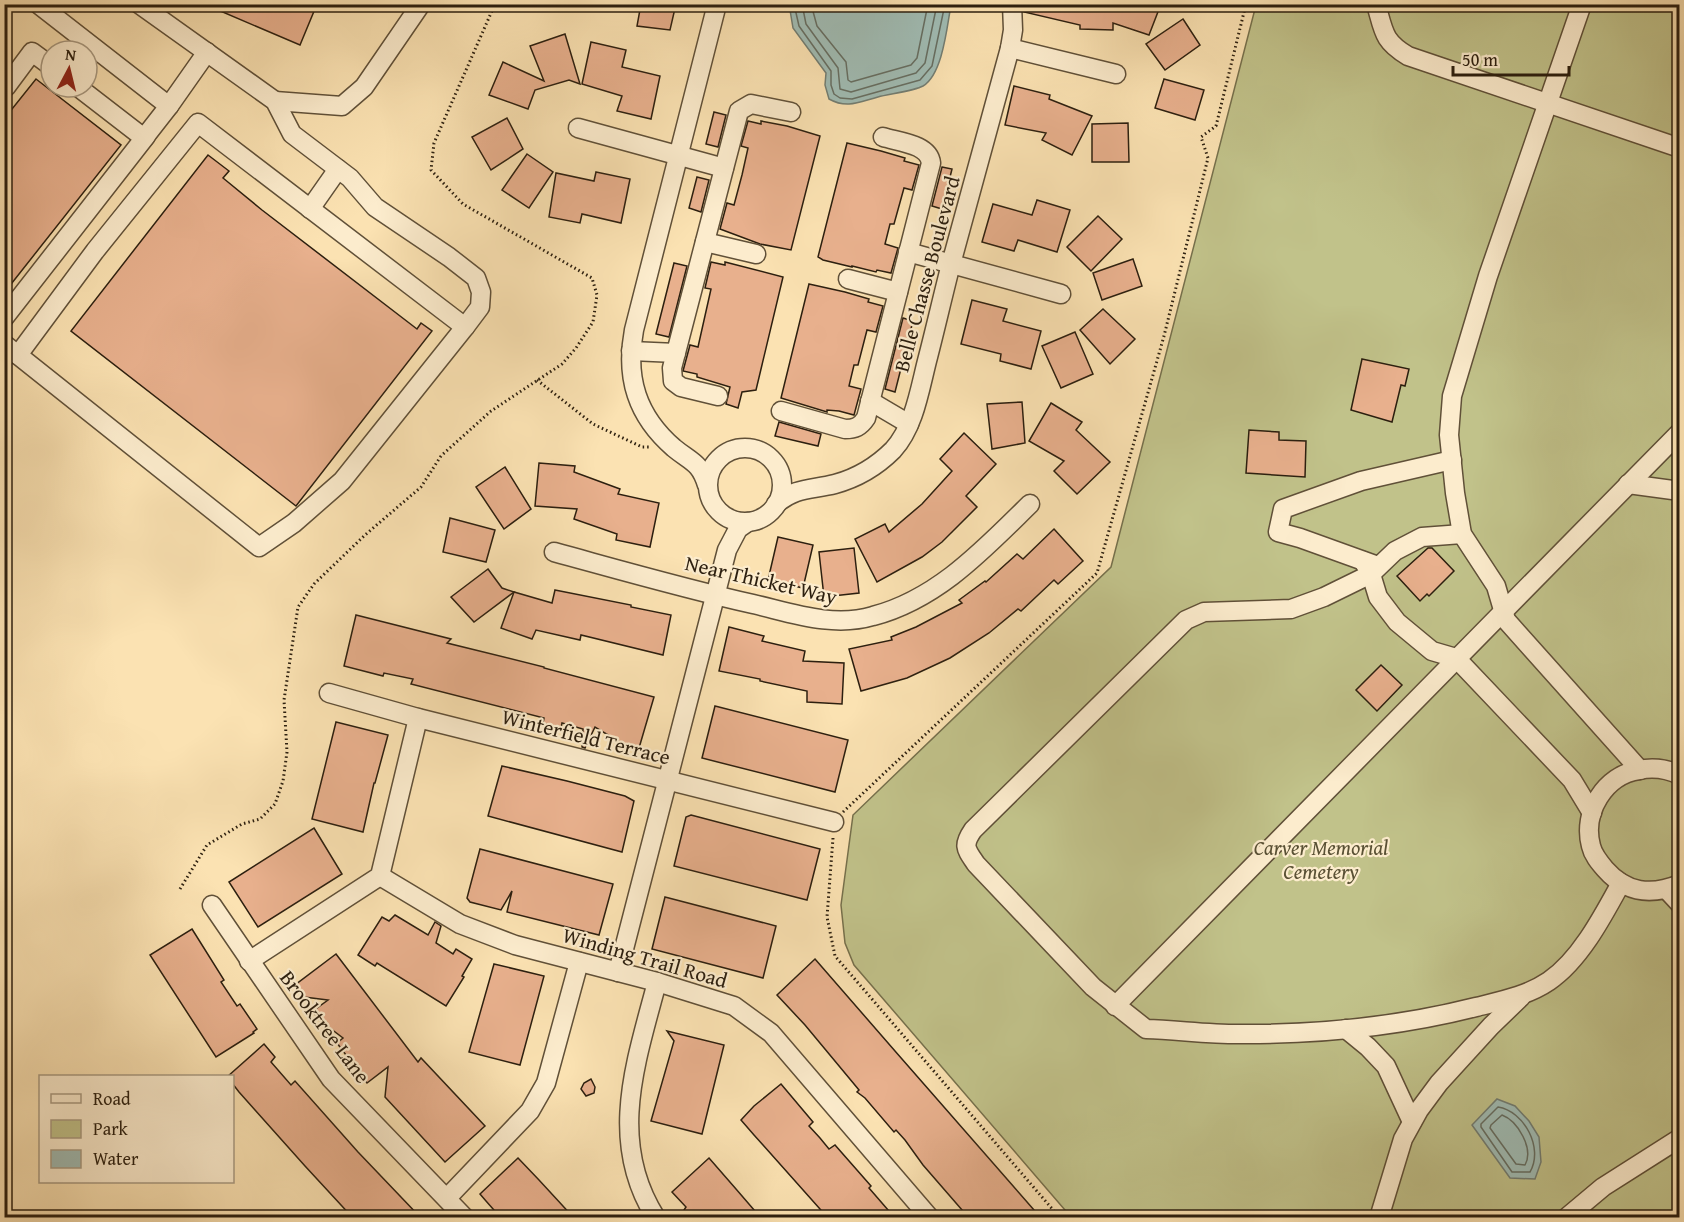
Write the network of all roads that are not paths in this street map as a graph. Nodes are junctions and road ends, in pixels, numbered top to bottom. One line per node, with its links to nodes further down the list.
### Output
1 (38, 4): 16 (street)
2 (138, 4): 9 (street)
3 (421, 4): 14 (street)
4 (717, 4): 22 (street, Belle Chasse Boulevard)
5 (1012, 4): 8 (street, Belle Chasse Boulevard)
6 (1376, 4): 15 (street)
7 (1582, 4): 15 (street)
8 (1010, 48): 11 (street); 29 (street, Belle Chasse Boulevard)
9 (207, 52): 14 (street); 16 (street)
10 (39, 57): 12 (street)
11 (1116, 74)
12 (4, 86)
13 (94, 99): 19 (street)
14 (275, 101): 24 (street)
15 (1548, 104): 21 (street); 44 (street)
16 (169, 106): 19 (street)
17 (791, 112): 23 (street)
18 (578, 128): 22 (street)
19 (146, 136): 33 (street)
20 (883, 138): 27 (street)
21 (1680, 148)
22 (678, 156): 23 (street); 36 (street, Belle Chasse Boulevard)
23 (724, 168): 26 (street)
24 (338, 169): 25 (street); 34 (street)
25 (310, 208): 34 (street); 35 (street)
26 (705, 242): 28 (street); 37 (street)
27 (908, 252): 29 (street); 31 (street)
28 (756, 254)
29 (951, 263): 32 (street); 41 (street, Belle Chasse Boulevard)
30 (848, 279): 31 (street)
31 (898, 292): 39 (street)
32 (1061, 294)
33 (4, 318)
34 (465, 327): 35 (street)
35 (11, 349)
36 (631, 351): 37 (street); 45 (street, Belle Chasse Boulevard)
37 (676, 353): 38 (street)
38 (718, 396)
39 (870, 401): 40 (street); 41 (street)
40 (781, 411)
41 (909, 424): 49 (street, Belle Chasse Boulevard)
42 (1680, 432): 47 (street)
43 (720, 458): 45 (street); 46 (street); 48 (street)
44 (1452, 460): 55 (street); 58 (street)
45 (693, 461): 48 (street, Belle Chasse Boulevard)
46 (781, 474): 49 (street); 51 (street)
47 (1628, 484): 50 (street); 60 (street)
48 (707, 485): 53 (street, Belle Chasse Boulevard)
49 (801, 489): 51 (street, Belle Chasse Boulevard)
50 (1680, 491)
51 (776, 504): 54 (street, Belle Chasse Boulevard)
52 (1030, 504): 59 (street, Near Thicket Way)
53 (722, 514): 54 (street); 56 (street, Belle Chasse Boulevard)
54 (748, 522): 56 (street, Belle Chasse Boulevard)
55 (1462, 534): 58 (street); 60 (street)
56 (727, 550): 59 (street, Belle Chasse Boulevard)
57 (554, 552): 59 (street, Near Thicket Way)
58 (1371, 567): 61 (street); 79 (street)
59 (717, 596): 66 (street, Belle Chasse Boulevard)
60 (1503, 611): 61 (street); 64 (street)
61 (1456, 658): 67 (street); 79 (street)
62 (329, 693): 63 (street, Winterfield Terrace)
63 (418, 718): 66 (street, Winterfield Terrace); 69 (street)
64 (1640, 770): 65 (street); 67 (street)
65 (1680, 775)
66 (669, 780): 68 (street, Winterfield Terrace); 76 (street, Belle Chasse Boulevard)
67 (1592, 813): 70 (street)
68 (834, 822)
69 (380, 876): 74 (street); 75 (street, Winding Trail Road)
70 (1621, 883): 71 (street); 78 (street)
71 (1673, 887): 72 (street)
72 (1680, 904)
73 (212, 905): 74 (street, Brooktree Lane)
74 (249, 961): 83 (street, Brooktree Lane)
75 (579, 962): 76 (street, Winding Trail Road); 83 (street)
76 (618, 972): 77 (street, Winding Trail Road)
77 (657, 982): 85 (street); 86 (street, Winding Trail Road)
78 (1527, 992): 80 (street); 81 (street)
79 (1115, 1006): 80 (street)
80 (1346, 1029): 81 (street)
81 (1412, 1122): 87 (street)
82 (1680, 1138): 88 (street)
83 (447, 1198): 84 (street, Brooktree Lane)
84 (465, 1218)
85 (656, 1218)
86 (930, 1218)
87 (1379, 1218)
88 (1566, 1218)

